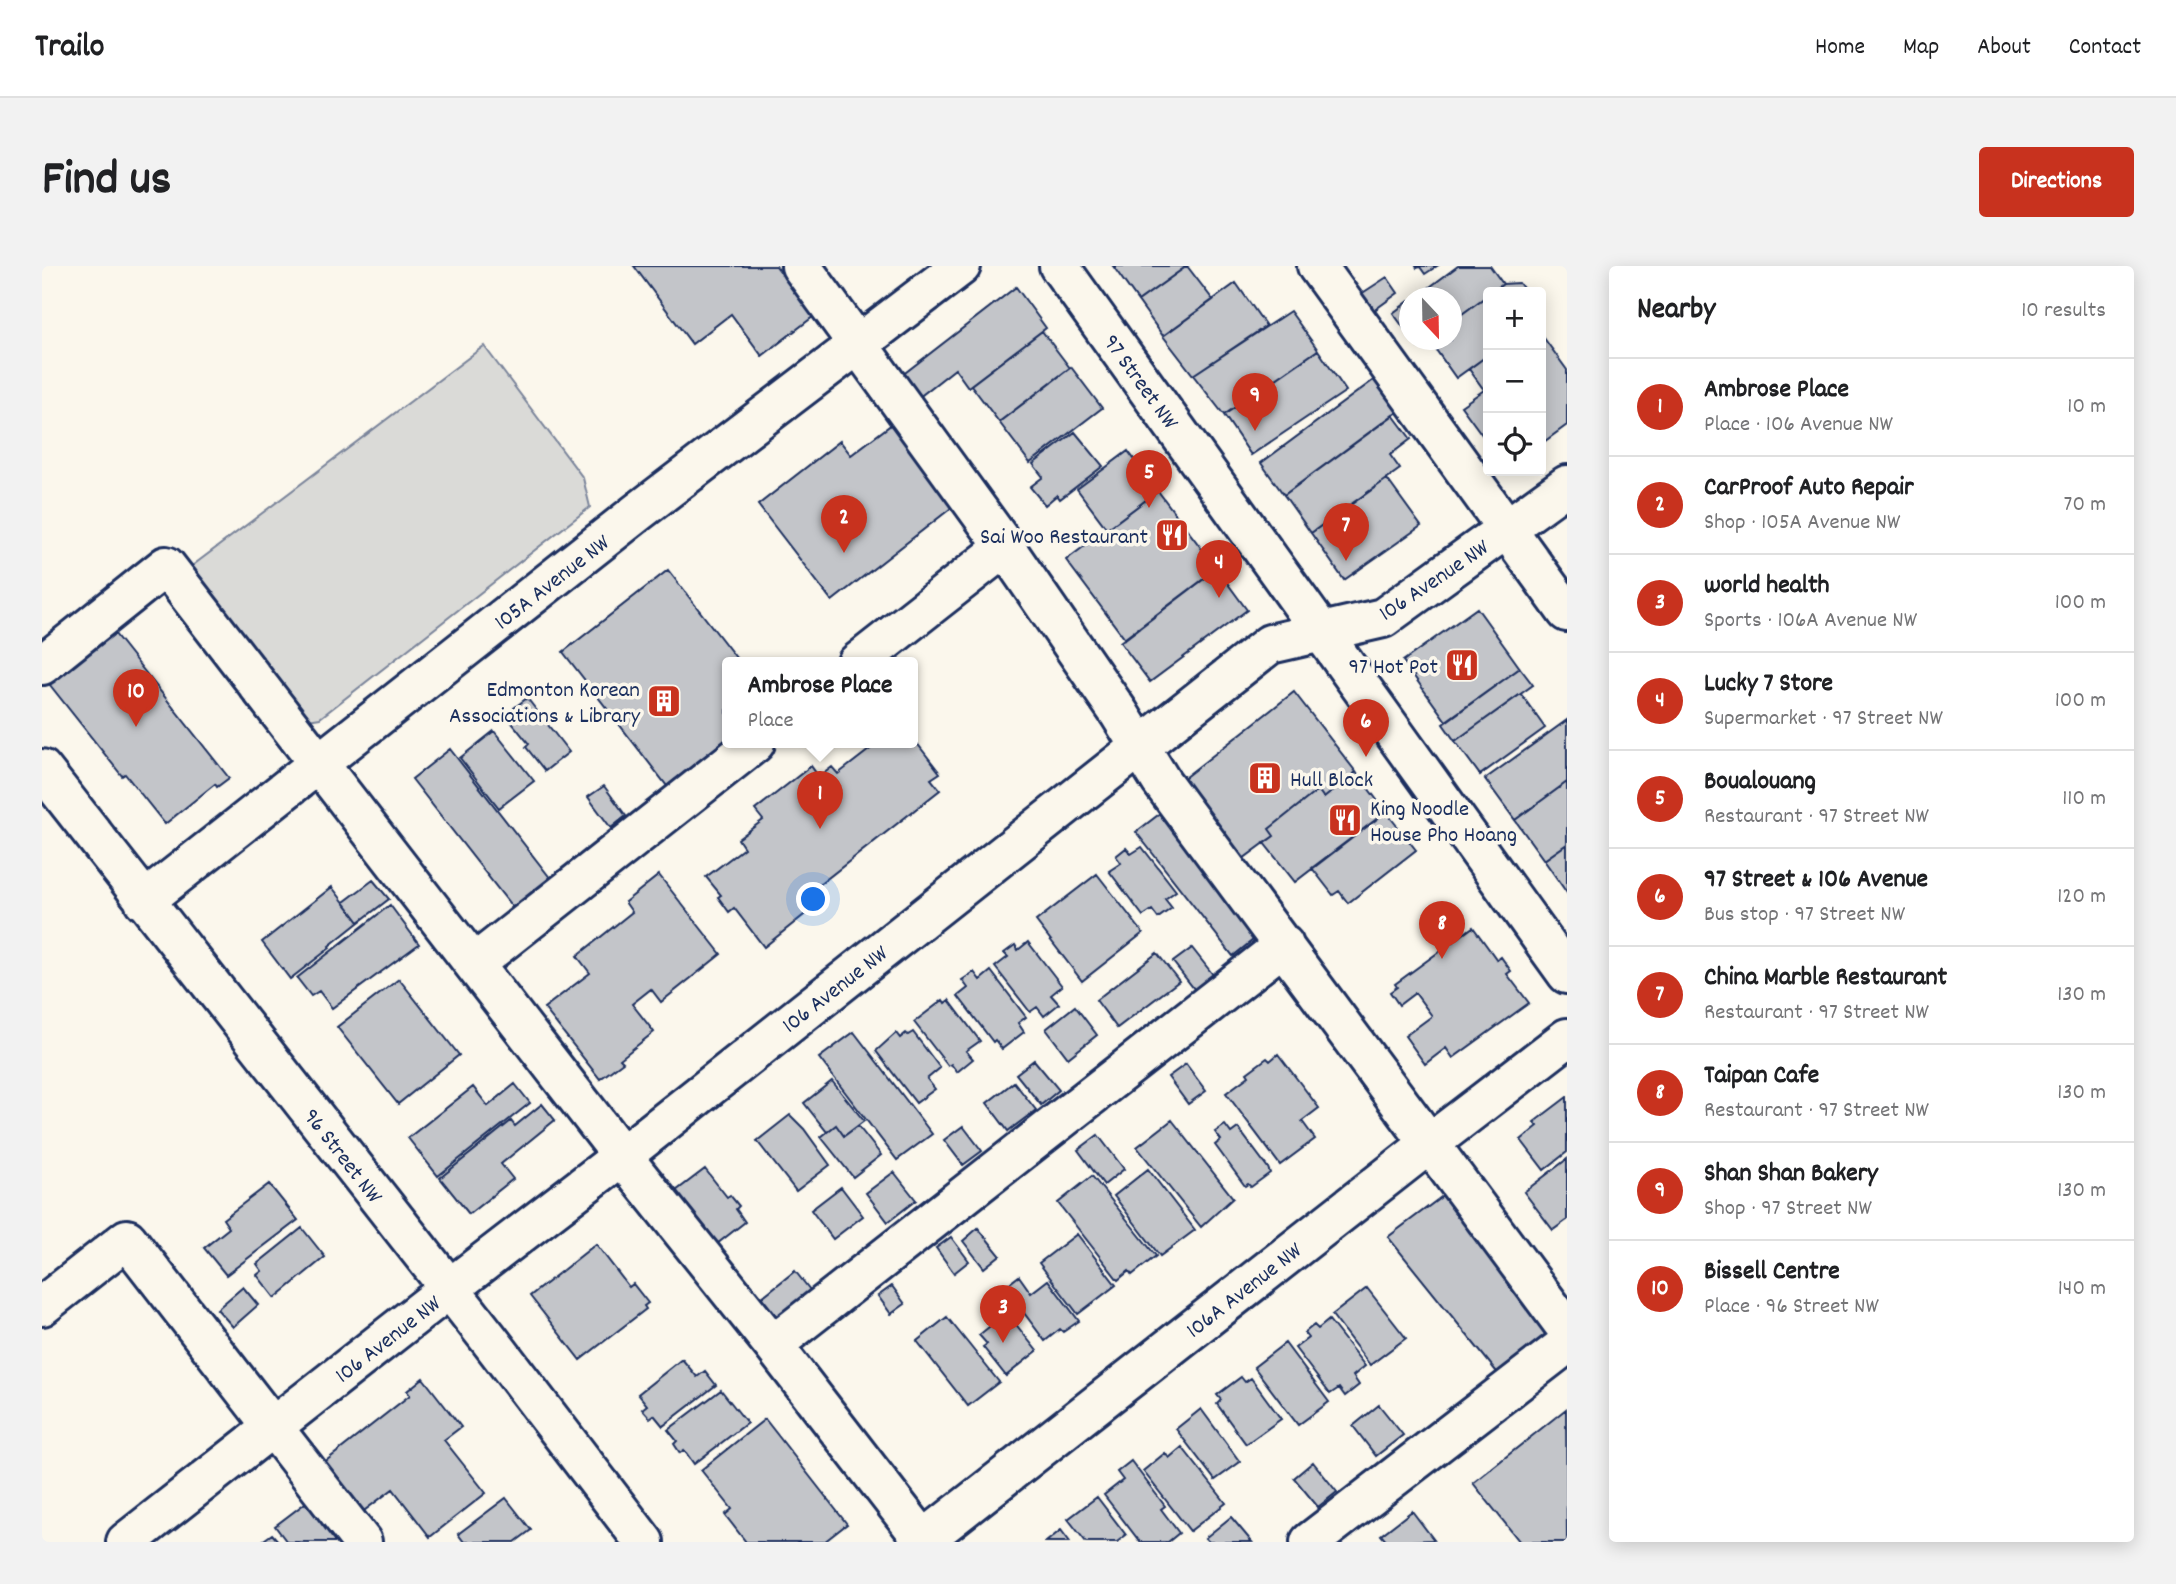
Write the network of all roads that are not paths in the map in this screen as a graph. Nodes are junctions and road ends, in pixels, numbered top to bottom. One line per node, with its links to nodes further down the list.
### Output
1 (801, 266): 5 (street)
2 (961, 266): 5 (street, 105A Avenue NW)
3 (1059, 266): 10 (street, 97 Street NW)
4 (1317, 266): 7 (street)
5 (859, 343): 8 (street); 15 (street, 105A Avenue NW)
6 (1567, 485): 7 (street, 106 Avenue NW)
7 (1507, 528): 9 (street); 10 (street, 106 Avenue NW)
8 (1005, 547): 11 (street); 13 (street)
9 (1567, 612)
10 (1323, 633): 13 (street, 106 Avenue NW); 20 (street, 97 Street NW)
11 (865, 657)
12 (42, 665): 15 (street)
13 (1139, 746): 18 (street); 23 (street, 106 Avenue NW)
14 (749, 748): 19 (street)
15 (318, 764): 17 (street, 105A Avenue NW); 19 (street)
16 (42, 769): 17 (street, 96 Street NW)
17 (144, 901): 24 (street, 96 Street NW)
18 (1284, 946): 22 (street); 28 (street)
19 (474, 964): 23 (street)
20 (1567, 974)
21 (1567, 1038): 22 (street, 106A Avenue NW)
22 (1429, 1143): 26 (street); 30 (street, 106A Avenue NW)
23 (622, 1157): 24 (street, 106 Avenue NW); 28 (street)
24 (450, 1288): 29 (street, 106 Avenue NW); 33 (street, 96 Street NW)
25 (42, 1306): 29 (street)
26 (1567, 1329)
27 (1567, 1344): 34 (street)
28 (773, 1345): 30 (street)
29 (273, 1428): 31 (street, 106 Avenue NW); 32 (street)
30 (923, 1541)
31 (125, 1542)
32 (362, 1542)
33 (644, 1542)
34 (1310, 1542)

